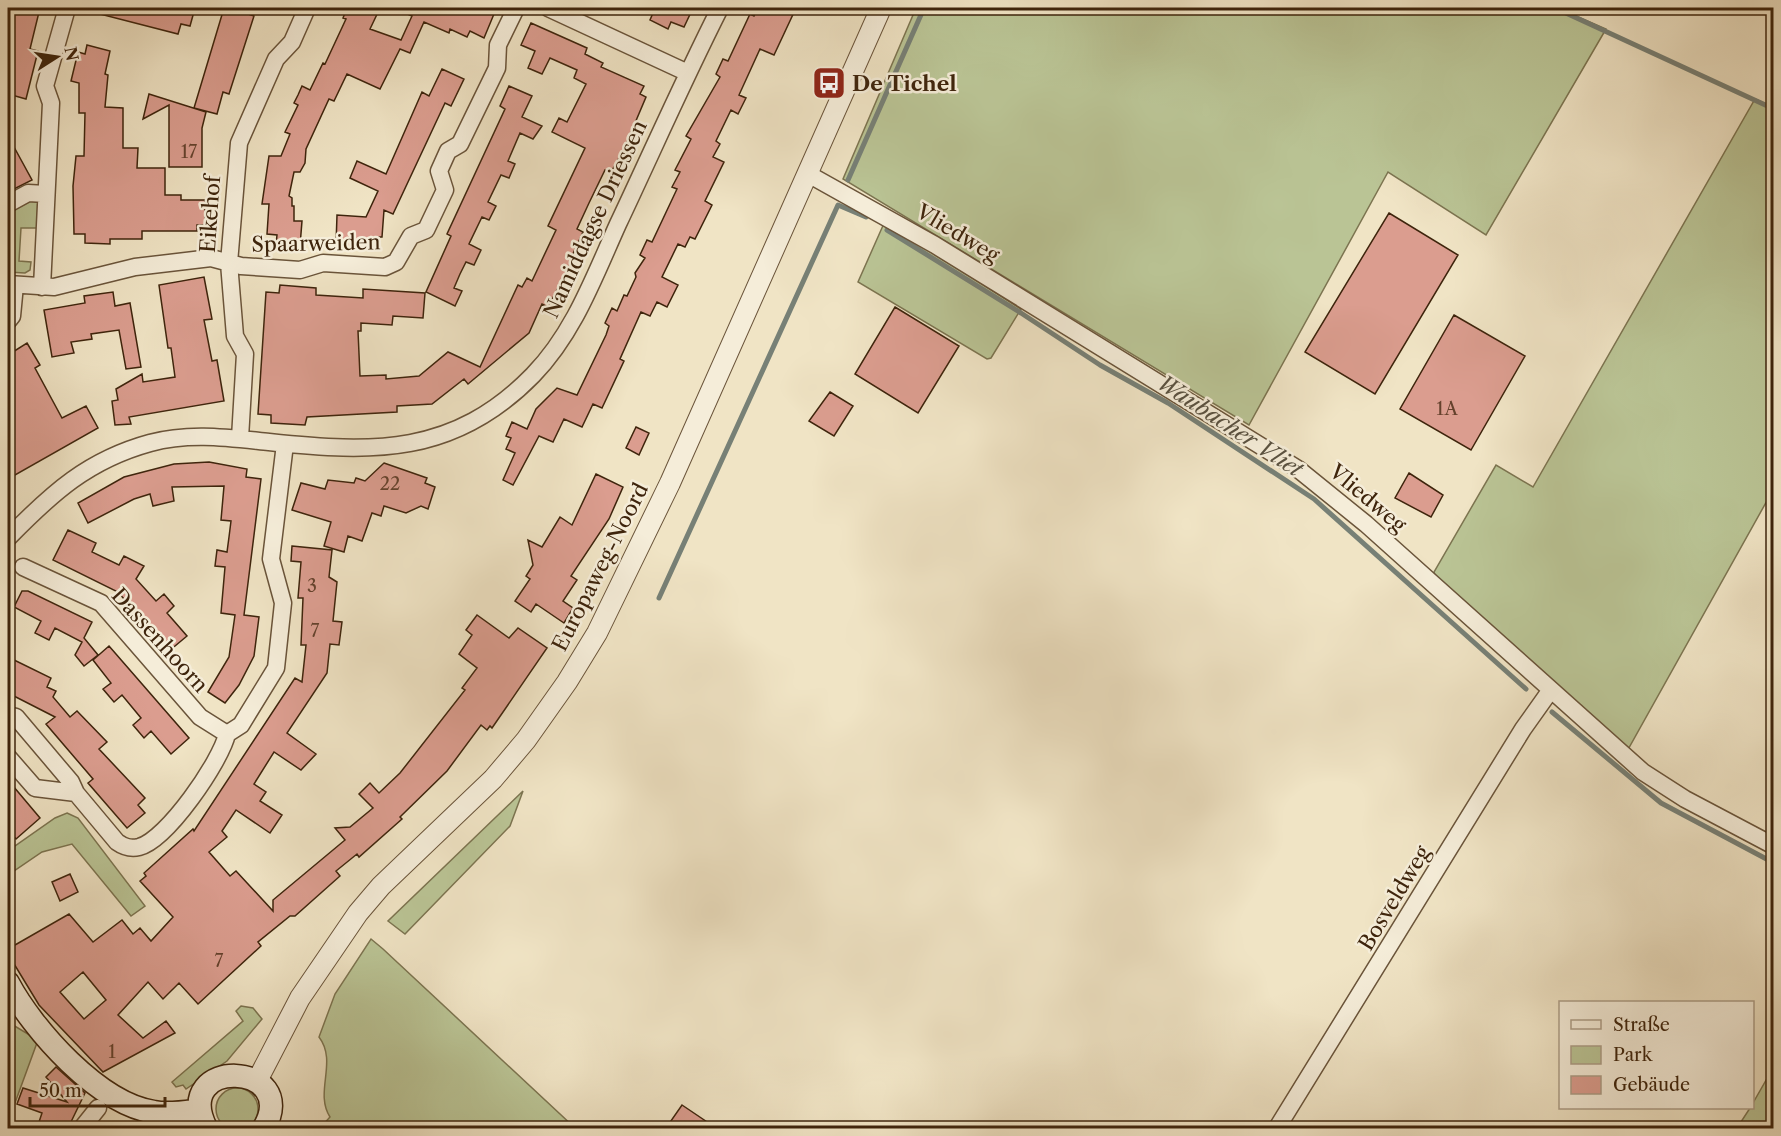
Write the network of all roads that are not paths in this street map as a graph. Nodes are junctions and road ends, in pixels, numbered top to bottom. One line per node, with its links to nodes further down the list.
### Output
1 (67, 8): 9 (street)
2 (307, 8): 11 (street, Eikehof)
3 (516, 8): 11 (street, Spaarweiden)
4 (548, 8): 7 (street)
5 (720, 8): 7 (street, Namiddagse Driessen)
6 (881, 8): 8 (street, Europaweg-Noord)
7 (688, 73): 16 (street, Namiddagse Driessen)
8 (808, 174): 19 (street, Vliedweg); 26 (street, Europaweg-Noord)
9 (46, 194): 10 (street); 13 (street)
10 (8, 204)
11 (229, 263): 13 (street, Spaarweiden); 15 (street, Eikehof)
12 (11, 284): 13 (street, Spaarweiden); 14 (street, Spaarweiden)
13 (42, 287)
14 (8, 321)
15 (240, 438): 16 (street, Namiddagse Driessen); 17 (street, Namiddagse Driessen)
16 (285, 444): 21 (street)
17 (8, 538)
18 (23, 567): 21 (street, Dassenhoorn)
19 (1550, 691): 24 (street, Vliedweg); 32 (street, Bosveldweg)
20 (8, 715): 23 (street)
21 (227, 734): 23 (street)
22 (8, 757): 23 (street)
23 (76, 793)
24 (1773, 846)
25 (8, 983): 29 (main road)
26 (257, 1082): 28 (main road); 31 (main road)
27 (98, 1108): 30 (street)
28 (203, 1119): 29 (main road)
29 (155, 1120)
30 (82, 1128)
31 (264, 1128)
32 (1277, 1128)

